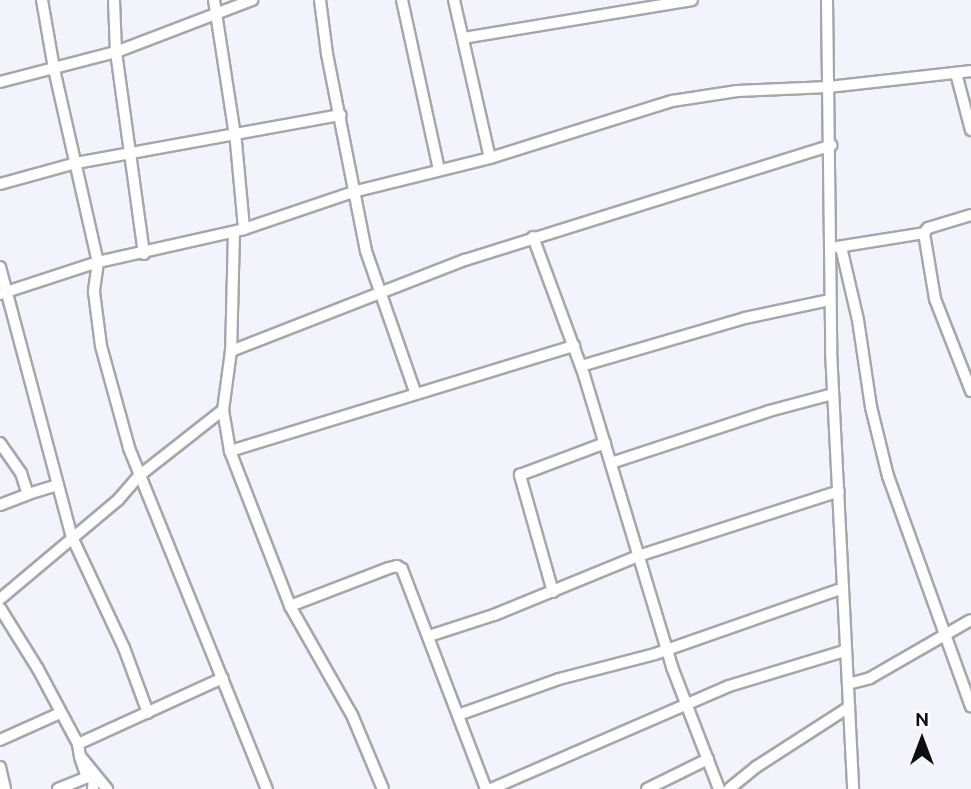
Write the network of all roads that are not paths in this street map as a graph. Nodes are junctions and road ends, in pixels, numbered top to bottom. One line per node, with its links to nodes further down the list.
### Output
1 (42, 0): 13 (street)
2 (114, 0): 12 (street)
3 (214, 0): 10 (street)
4 (252, 0): 10 (street)
5 (320, 0): 18 (street)
6 (402, 0): 25 (street)
7 (454, 0): 11 (street)
8 (692, 0): 11 (street)
9 (827, 0): 17 (street)
10 (216, 13): 12 (street); 20 (street)
11 (463, 38): 23 (street)
12 (116, 52): 13 (street); 22 (street)
13 (54, 69): 16 (street); 24 (street)
14 (971, 71): 15 (street)
15 (956, 73): 17 (street); 19 (street)
16 (0, 82)
17 (829, 87): 21 (street); 23 (street)
18 (341, 115): 20 (street); 27 (street)
19 (971, 130)
20 (235, 137): 22 (street); 29 (street)
21 (831, 145): 31 (street); 32 (street)
22 (129, 154): 24 (street); 33 (street)
23 (490, 158): 25 (street)
24 (76, 163): 26 (street); 34 (street)
25 (439, 170): 27 (street)
26 (0, 184)
27 (353, 192): 29 (street); 37 (street)
28 (971, 215): 30 (street)
29 (239, 231): 33 (street); 40 (street)
30 (924, 233): 32 (street); 42 (street)
31 (533, 237): 37 (street); 39 (street)
32 (835, 247): 38 (street); 63 (street)
33 (144, 254): 34 (street)
34 (98, 262): 36 (street); 50 (street)
35 (0, 267): 36 (street)
36 (4, 292): 51 (street)
37 (382, 292): 40 (street); 43 (street)
38 (830, 300): 41 (street); 44 (street)
39 (573, 346): 41 (street); 43 (street)
40 (231, 352): 45 (street)
41 (581, 366): 47 (street)
42 (971, 391)
43 (415, 392): 48 (street)
44 (833, 394): 49 (street); 52 (street)
45 (223, 410): 48 (street); 50 (street)
46 (0, 443): 53 (street)
47 (605, 443): 49 (street); 58 (street)
48 (230, 451): 60 (street)
49 (611, 463): 56 (street)
50 (140, 475): 55 (street); 67 (street)
51 (58, 485): 53 (street); 55 (street)
52 (839, 491): 56 (street); 57 (street)
53 (28, 494): 54 (street)
54 (0, 505)
55 (72, 537): 59 (street); 73 (street)
56 (638, 556): 58 (street); 65 (street)
57 (841, 589): 65 (street); 66 (street)
58 (553, 592): 64 (street)
59 (0, 599)
60 (290, 606): 64 (street); 86 (street)
61 (0, 608): 72 (street)
62 (971, 620): 63 (street)
63 (946, 635): 68 (street); 70 (street)
64 (429, 636): 74 (street)
65 (667, 649): 69 (street); 74 (street)
66 (844, 651): 68 (street); 69 (street)
67 (223, 678): 73 (street); 85 (street)
68 (848, 684): 71 (street)
69 (687, 706): 78 (street); 87 (street)
70 (971, 706)
71 (849, 707): 90 (street); 91 (street)
72 (60, 713): 75 (street); 76 (street)
73 (148, 713): 76 (street)
74 (458, 715): 87 (street)
75 (0, 740)
76 (78, 744): 77 (street)
77 (80, 756): 80 (street); 84 (street)
78 (708, 759): 88 (street); 89 (street)
79 (0, 767): 81 (street)
80 (86, 776): 82 (street); 83 (street)
81 (5, 789)
82 (58, 789)
83 (93, 789)
84 (107, 789)
85 (267, 789)
86 (383, 789)
87 (489, 789)
88 (647, 789)
89 (719, 789)
90 (729, 789)
91 (853, 789)

